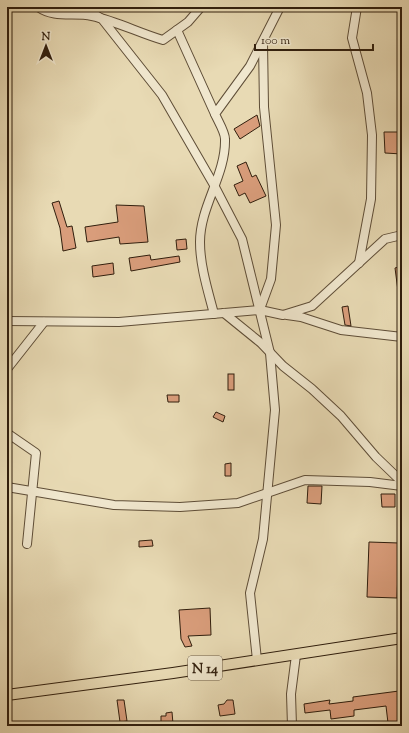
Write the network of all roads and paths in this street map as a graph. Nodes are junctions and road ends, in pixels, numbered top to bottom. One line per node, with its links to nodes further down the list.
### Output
1 (9, 7): 7 (path)
2 (38, 7): 8 (street)
3 (83, 7): 8 (street)
4 (201, 7): 9 (street)
5 (280, 7): 10 (street)
6 (357, 7): 14 (street)
7 (7, 13)
8 (102, 19): 9 (street); 12 (street)
9 (177, 30): 11 (street)
10 (263, 42): 11 (street); 15 (street)
11 (215, 114): 12 (street)
12 (214, 185): 15 (street); 17 (street)
13 (402, 235): 14 (street)
14 (359, 263): 18 (street)
15 (260, 310): 16 (street); 18 (street); 22 (street)
16 (224, 313): 17 (street); 22 (street)
17 (214, 314): 20 (street)
18 (282, 315): 21 (street)
19 (7, 321): 20 (street)
20 (44, 322): 23 (street)
21 (402, 337)
22 (270, 353): 25 (street); 29 (street)
23 (7, 369)
24 (7, 433): 28 (street)
25 (402, 482)
26 (402, 486): 29 (street)
27 (7, 487): 28 (street)
28 (31, 491): 29 (street); 30 (street)
29 (267, 493): 33 (street)
30 (27, 544)
31 (402, 638): 32 (main road, N 14)
32 (296, 655): 33 (main road, N 14); 35 (street)
33 (257, 660): 34 (main road, N 14)
34 (7, 695)
35 (292, 726)

